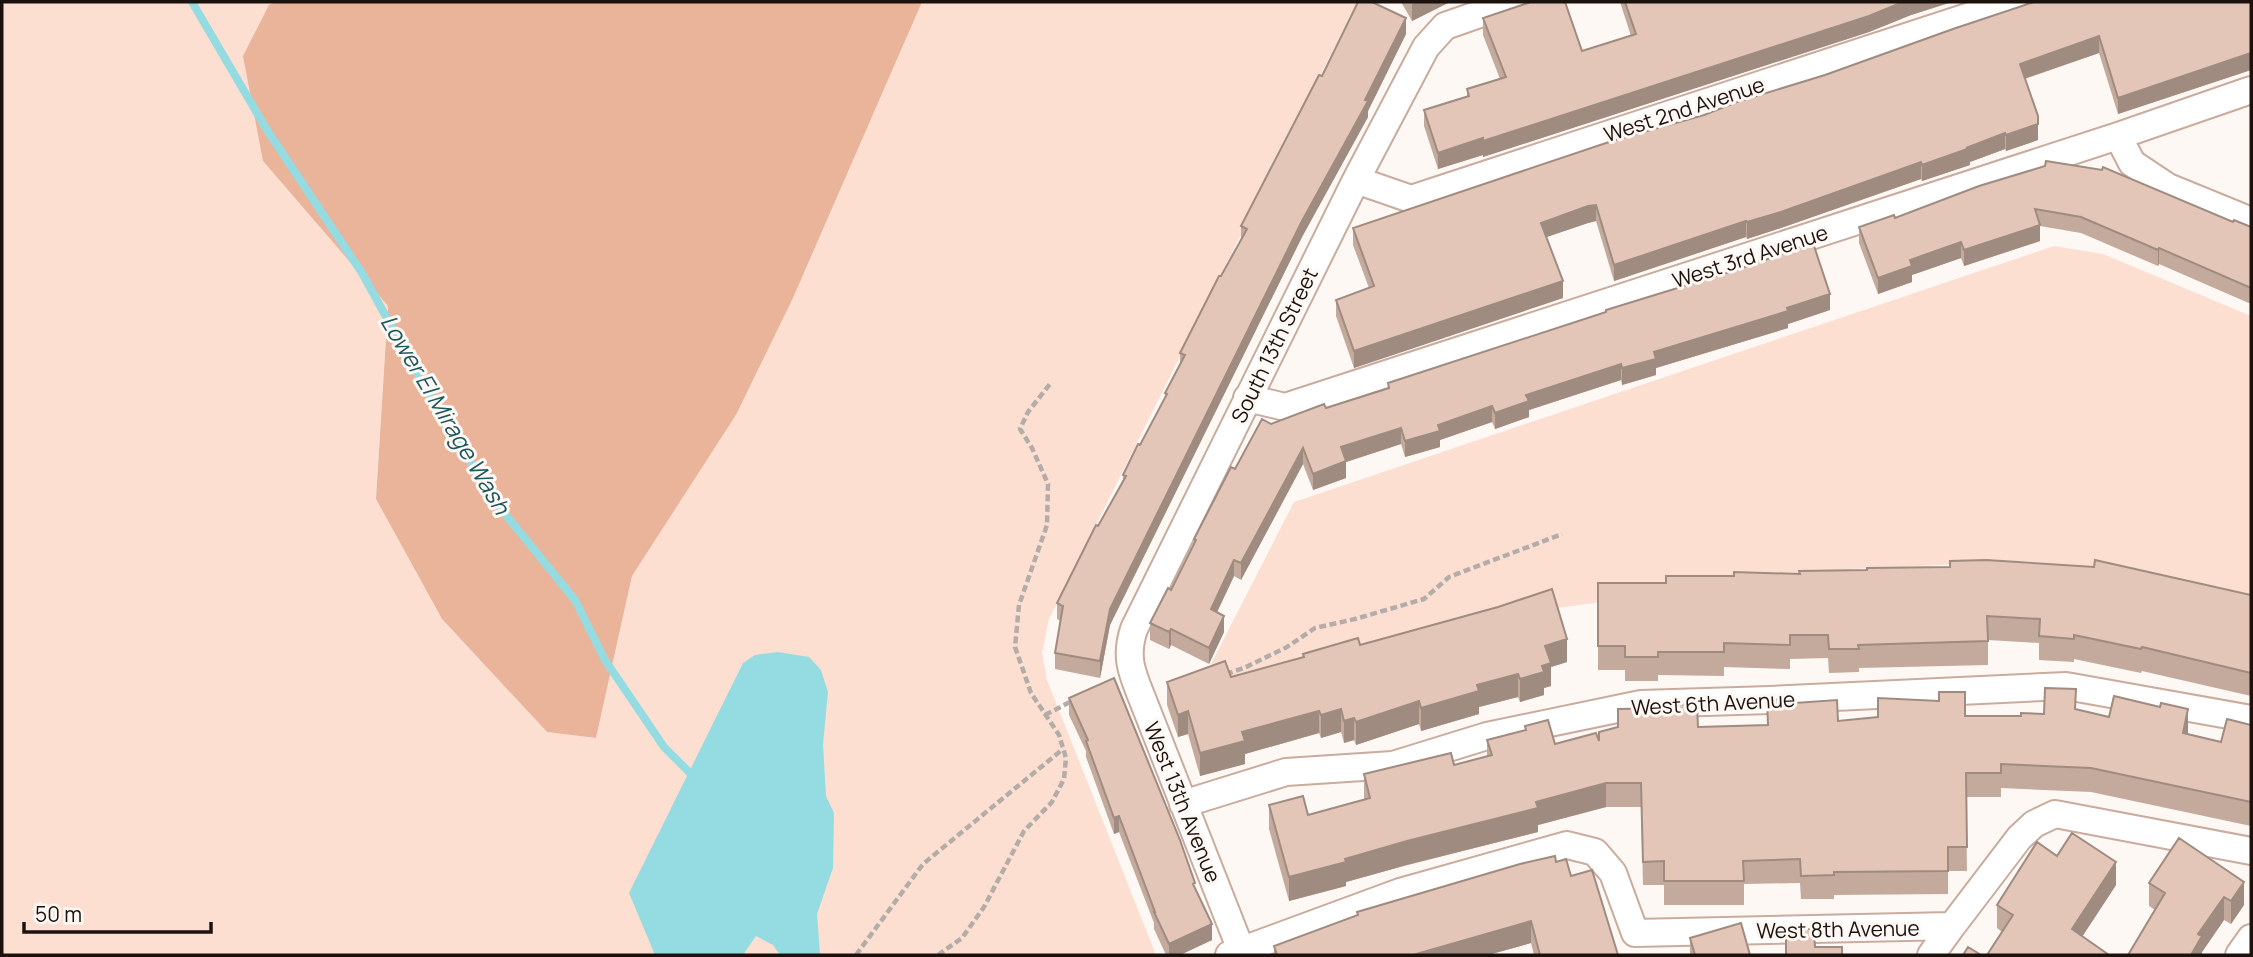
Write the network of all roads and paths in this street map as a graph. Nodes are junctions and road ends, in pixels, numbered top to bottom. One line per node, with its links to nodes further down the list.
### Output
1 (1514, 2): 5 (street, South 13th Street)
2 (2013, 2): 5 (street, West 2nd Avenue)
3 (2251, 90): 4 (street, West 3rd Avenue)
4 (2118, 136): 6 (street); 8 (street, West 3rd Avenue)
5 (1356, 180): 8 (street, South 13th Street)
6 (2251, 221)
7 (1050, 384): 13 (path)
8 (1247, 398): 10 (street, South 13th Street)
9 (1562, 534): 11 (path)
10 (1128, 647): 16 (street, West 13th Avenue)
11 (1222, 675)
12 (1082, 696): 13 (path)
13 (1045, 715): 15 (path)
14 (2251, 719): 16 (street, West 6th Avenue)
15 (1063, 750): 22 (path); 23 (path)
16 (1183, 804): 21 (street, West 13th Avenue)
17 (2251, 850): 18 (street)
18 (1952, 926): 20 (street, West 8th Avenue); 24 (street)
19 (2251, 938): 25 (street)
20 (1638, 944): 21 (street, West 8th Avenue)
21 (1238, 954)
22 (856, 955)
23 (938, 955)
24 (1931, 955)
25 (2239, 955)

